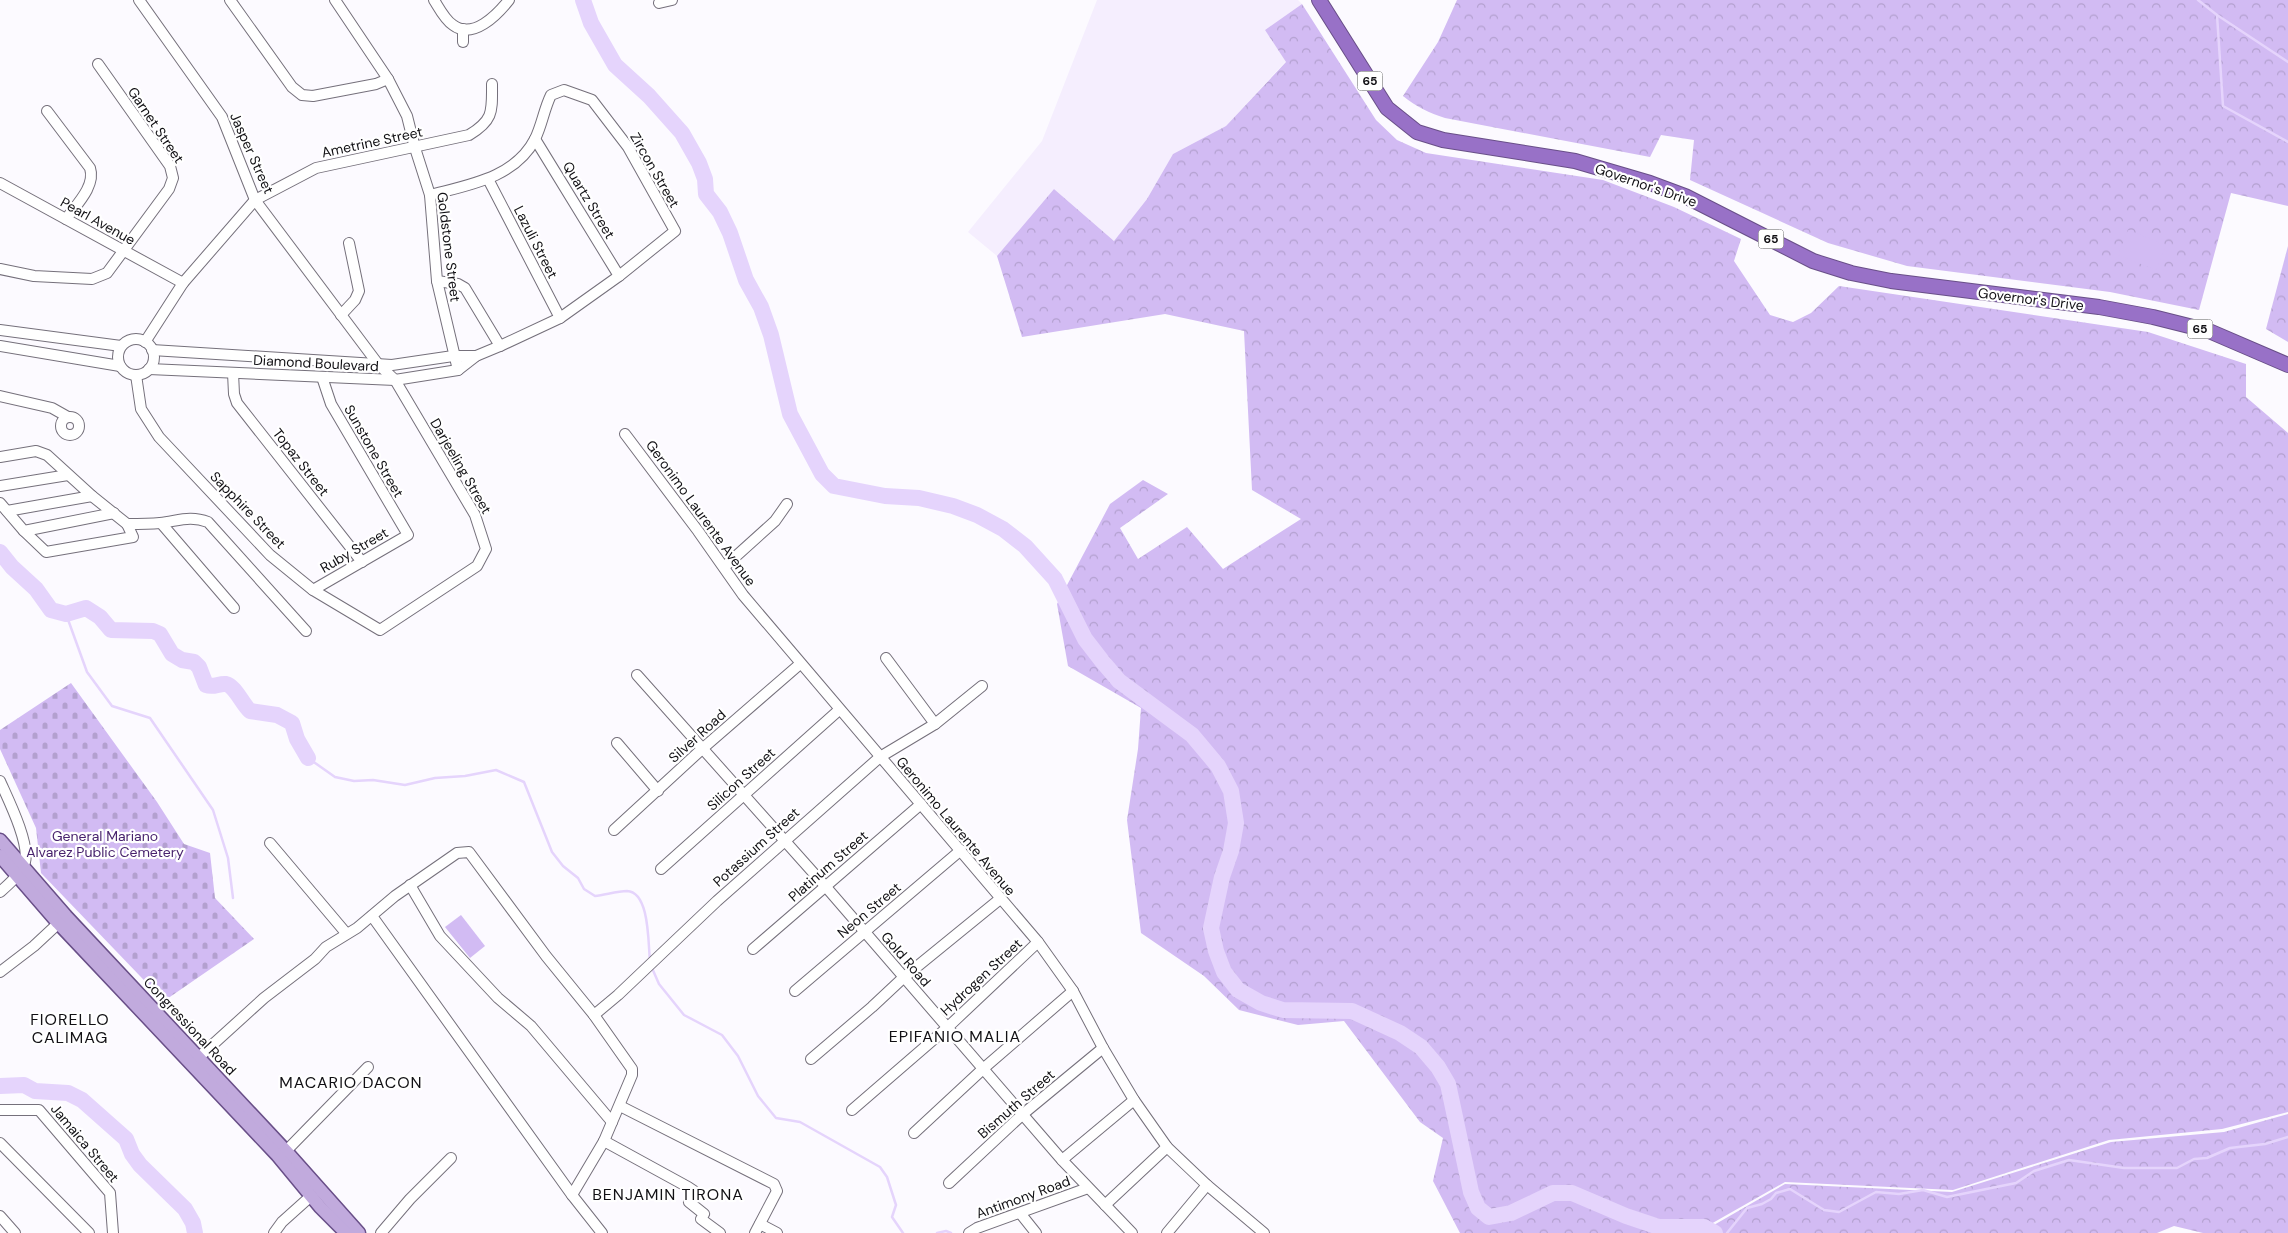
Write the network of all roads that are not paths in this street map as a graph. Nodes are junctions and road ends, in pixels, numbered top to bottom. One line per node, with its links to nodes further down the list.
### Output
1 (138, 0): 20 (street, Jasper Street)
2 (230, 0): 12 (street)
3 (335, 0): 12 (street, Goldstone Street)
4 (434, 0): 9 (street)
5 (509, 0): 9 (street)
6 (672, 0): 8 (street)
7 (1319, 0): 39 (highway, Governor's Drive / 65)
8 (659, 3)
9 (463, 29): 10 (street)
10 (463, 42)
11 (98, 64): 24 (street, Garnet Street)
12 (388, 79): 16 (street, Goldstone Street)
13 (492, 84): 16 (street, Ametrine Street)
14 (46, 111): 21 (street)
15 (535, 139): 17 (street); 22 (street, Zircon Street); 26 (street, Quartz Street)
16 (415, 148): 19 (street, Goldstone Street); 20 (street, Ametrine Street)
17 (488, 179): 19 (street); 30 (street, Lazuli Street)
18 (0, 183): 21 (street, Pearl Avenue)
19 (430, 195): 27 (street, Goldstone Street)
20 (255, 200): 28 (street, Ametrine Street); 29 (street, Jasper Street)
21 (66, 220): 24 (street, Pearl Avenue)
22 (675, 231): 26 (street, Diamond Boulevard)
23 (349, 243): 29 (street)
24 (124, 251): 25 (street); 28 (street, Pearl Avenue)
25 (0, 270)
26 (619, 276): 30 (street, Diamond Boulevard)
27 (437, 281): 35 (street); 36 (street, Goldstone Street)
28 (183, 283): 34 (street, Ametrine Street)
29 (341, 315): 38 (street, Jasper Street)
30 (560, 318): 35 (street, Diamond Boulevard)
31 (0, 330): 33 (street)
32 (0, 346): 40 (street)
33 (121, 346): 34 (street); 40 (street)
34 (148, 346): 38 (street, Diamond Boulevard); 41 (street)
35 (500, 346): 37 (street, Diamond Boulevard)
36 (453, 356): 37 (street, Diamond Boulevard); 38 (street, Diamond Boulevard); 42 (street, Goldstone Street)
37 (476, 356): 42 (street, Diamond Boulevard)
38 (378, 364): 46 (street, Darjeeling Street)
39 (2288, 365)
40 (120, 366): 44 (street)
41 (149, 368): 43 (street, Diamond Boulevard); 44 (street)
42 (458, 370): 46 (street, Diamond Boulevard)
43 (233, 373): 45 (street, Diamond Boulevard); 61 (street, Topaz Street)
44 (136, 375): 63 (street, Sapphire Street)
45 (322, 377): 46 (street, Diamond Boulevard); 60 (street, Sunstone Street)
46 (395, 380): 65 (street, Darjeeling Street)
47 (0, 396): 48 (street)
48 (68, 417)
49 (625, 434): 62 (street, Geronimo Laurente Avenue)
50 (0, 457): 51 (street)
51 (68, 475): 52 (street); 53 (street)
52 (0, 486)
53 (92, 496): 55 (street); 56 (street)
54 (787, 504): 62 (street)
55 (3, 507): 59 (street)
56 (114, 514): 58 (street); 59 (street)
57 (161, 523): 58 (street); 64 (street); 66 (street)
58 (127, 524): 59 (street)
59 (24, 531)
60 (408, 535): 61 (street, Ruby Street)
61 (362, 562): 63 (street, Ruby Street)
62 (724, 567): 68 (street, Geronimo Laurente Avenue)
63 (313, 590): 65 (street, Sapphire Street)
64 (234, 608)
65 (380, 630)
66 (306, 631)
67 (886, 658): 72 (street)
68 (800, 664): 71 (street, Geronimo Laurente Avenue); 74 (street, Silver Road)
69 (637, 675): 74 (street, Gold Road)
70 (982, 686): 72 (street, Potassium Street)
71 (839, 710): 75 (street, Geronimo Laurente Avenue); 78 (street, Silicon Street)
72 (935, 724): 75 (street, Potassium Street)
73 (617, 743): 77 (street)
74 (702, 749): 77 (street, Silver Road); 78 (street, Gold Road)
75 (880, 757): 79 (street, Geronimo Laurente Avenue); 82 (street, Potassium Street)
76 (0, 781): 87 (street)
77 (658, 791): 80 (street, Silver Road)
78 (744, 795): 82 (street, Gold Road); 86 (street, Silicon Street)
79 (921, 804): 84 (street, Geronimo Laurente Avenue); 89 (street, Platinum Street)
80 (614, 830)
81 (0, 840): 87 (main road, Congressional Road)
82 (784, 840): 89 (street, Gold Road); 102 (street, Potassium Street)
83 (270, 843): 95 (street)
84 (961, 850): 91 (street, Geronimo Laurente Avenue); 94 (street, Neon Street)
85 (0, 856): 87 (main road, Congressional Road)
86 (661, 869)
87 (20, 871): 90 (street); 93 (main road, Congressional Road)
88 (410, 885): 92 (street); 102 (street); 114 (street)
89 (826, 887): 94 (street, Gold Road); 97 (street, Platinum Street)
90 (0, 892)
91 (1000, 899): 96 (street, Geronimo Laurente Avenue); 99 (street)
92 (372, 916): 95 (street); 125 (street)
93 (62, 920): 98 (street); 105 (main road, Congressional Road); 126 (main road, Congressional Road)
94 (864, 932): 99 (street, Gold Road); 100 (street, Neon Street)
95 (346, 933): 105 (street)
96 (1038, 942): 101 (street, Geronimo Laurente Avenue); 103 (street, Hydrogen Street)
97 (753, 949)
98 (0, 972)
99 (903, 978): 103 (street, Gold Road); 106 (street)
100 (795, 991)
101 (1073, 991): 104 (street, Geronimo Laurente Avenue); 108 (street)
102 (594, 1015): 110 (street)
103 (948, 1027): 108 (street, Gold Road); 112 (street, Hydrogen Street)
104 (1103, 1048): 109 (street, Geronimo Laurente Avenue); 113 (street, Bismuth Street)
105 (199, 1057): 119 (main road, Congressional Road)
106 (811, 1059)
107 (368, 1067): 119 (street)
108 (984, 1068): 113 (street, Gold Road); 115 (street)
109 (1134, 1100): 118 (street, Geronimo Laurente Avenue); 121 (street)
110 (620, 1106): 114 (street); 130 (street)
111 (0, 1110): 135 (street, Jamaica Street)
112 (852, 1110)
113 (1023, 1114): 121 (street, Gold Road); 122 (street, Bismuth Street)
114 (612, 1122): 116 (street)
115 (914, 1133)
116 (604, 1141): 125 (street); 141 (street)
117 (0, 1143): 134 (street)
118 (1167, 1147): 123 (street, Geronimo Laurente Avenue); 127 (street)
119 (286, 1151): 138 (main road, Congressional Road)
120 (451, 1158): 139 (street)
121 (1062, 1160): 124 (street, Gold Road)
122 (950, 1183)
123 (1207, 1186): 132 (street, Geronimo Laurente Avenue); 145 (street)
124 (1088, 1188): 127 (street, Gold Road); 128 (street, Antimony Road)
125 (572, 1195): 140 (street)
126 (311, 1196): 136 (street); 137 (main road, Congressional Road)
127 (1105, 1205): 144 (street)
128 (1020, 1213): 131 (street, Antimony Road); 143 (street)
129 (0, 1216): 133 (street)
130 (758, 1228): 142 (street)
131 (973, 1230)
132 (1258, 1231)
133 (15, 1233)
134 (89, 1233)
135 (113, 1233)
136 (274, 1233)
137 (346, 1233)
138 (359, 1233)
139 (381, 1233)
140 (602, 1233)
141 (720, 1233)
142 (777, 1233)
143 (1036, 1233)
144 (1132, 1233)
145 (1167, 1233)

